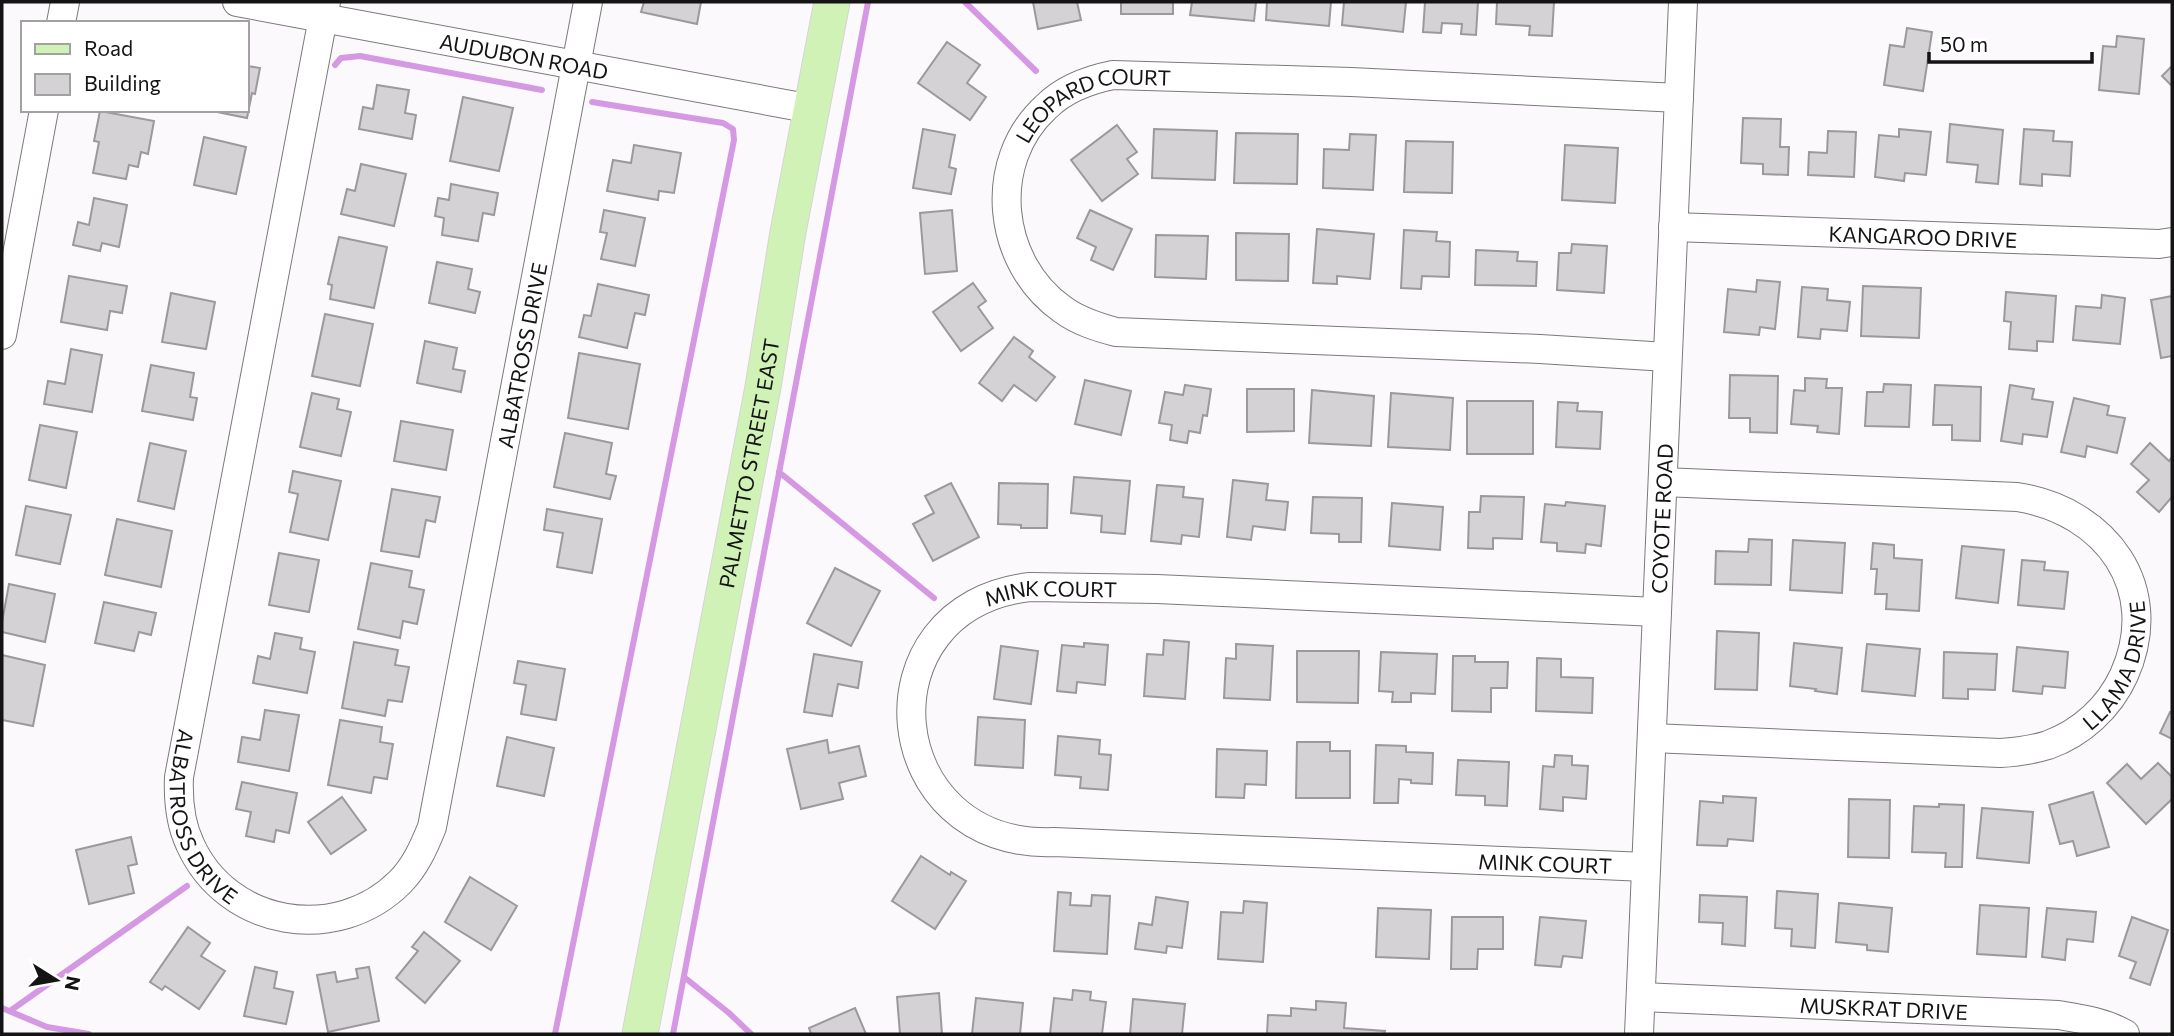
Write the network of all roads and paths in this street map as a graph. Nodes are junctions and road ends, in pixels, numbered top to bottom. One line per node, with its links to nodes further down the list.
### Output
1 (65, 2): 7 (street)
2 (237, 2): 6 (street, AUDUBON ROAD)
3 (588, 2): 8 (street, ALBATROSS DRIVE)
4 (832, 2): 10 (main road, PALMETTO STREET EAST)
5 (1683, 2): 9 (street, COYOTE ROAD)
6 (324, 10): 8 (street, AUDUBON ROAD); 8 (street, ALBATROSS DRIVE)
7 (61, 21)
8 (576, 66): 10 (street, AUDUBON ROAD)
9 (1678, 98): 12 (street, COYOTE ROAD); 15 (street, LEOPARD COURT)
10 (812, 109): 21 (main road, PALMETTO STREET EAST)
11 (44, 112): 14 (street)
12 (1673, 227): 13 (street, KANGAROO DRIVE); 15 (street, COYOTE ROAD)
13 (2172, 242)
14 (2, 335)
15 (1667, 356): 16 (street, COYOTE ROAD)
16 (1662, 482): 17 (street, COYOTE ROAD); 18 (street, LLAMA DRIVE)
17 (1657, 612): 18 (street, COYOTE ROAD); 19 (street, MINK COURT)
18 (1651, 738): 19 (street, COYOTE ROAD)
19 (1646, 867): 20 (street, COYOTE ROAD)
20 (1640, 997): 22 (street, COYOTE ROAD); 23 (street, MUSKRAT DRIVE)
21 (639, 1034)
22 (1639, 1034)
23 (2125, 1034)

